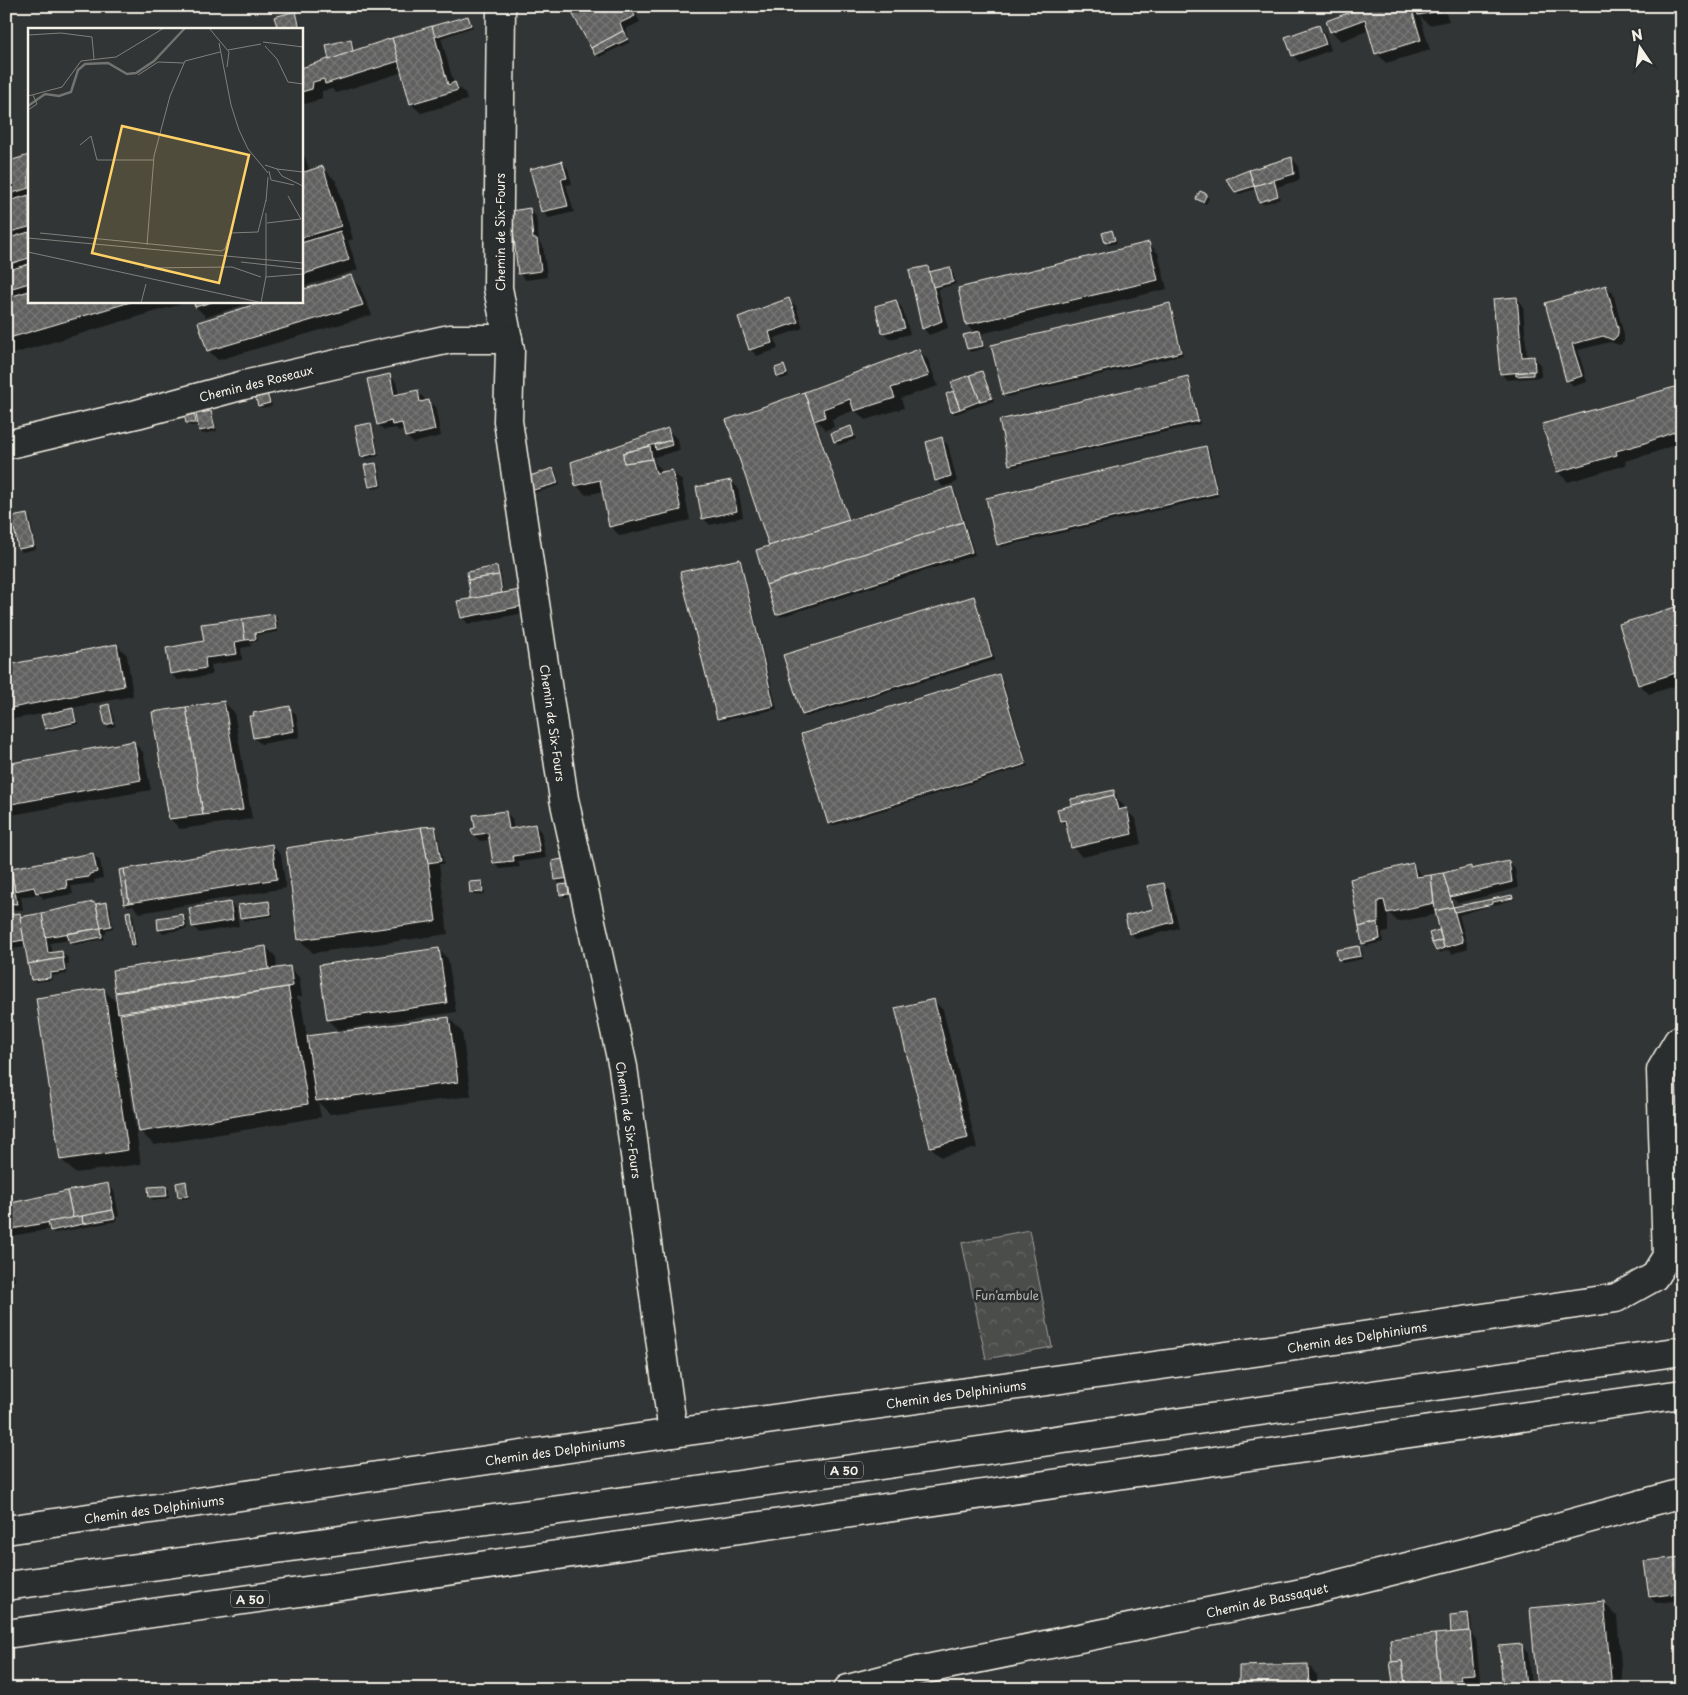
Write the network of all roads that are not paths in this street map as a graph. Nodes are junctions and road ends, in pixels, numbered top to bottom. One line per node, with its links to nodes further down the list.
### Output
1 (501, 6): 2 (main road, Chemin de Six-Fours)
2 (508, 339): 3 (main road, Chemin des Roseaux); 7 (main road, Chemin de Six-Fours)
3 (6, 445)
4 (1682, 1039): 7 (main road, Chemin des Delphiniums)
5 (1682, 1351): 10 (main road, A 50)
6 (1682, 1394): 11 (main road, A 50)
7 (672, 1434): 9 (main road, Chemin des Delphiniums)
8 (1682, 1493): 12 (main road, Chemin de Bassaquet)
9 (6, 1530)
10 (6, 1586)
11 (6, 1634)
12 (848, 1689)

